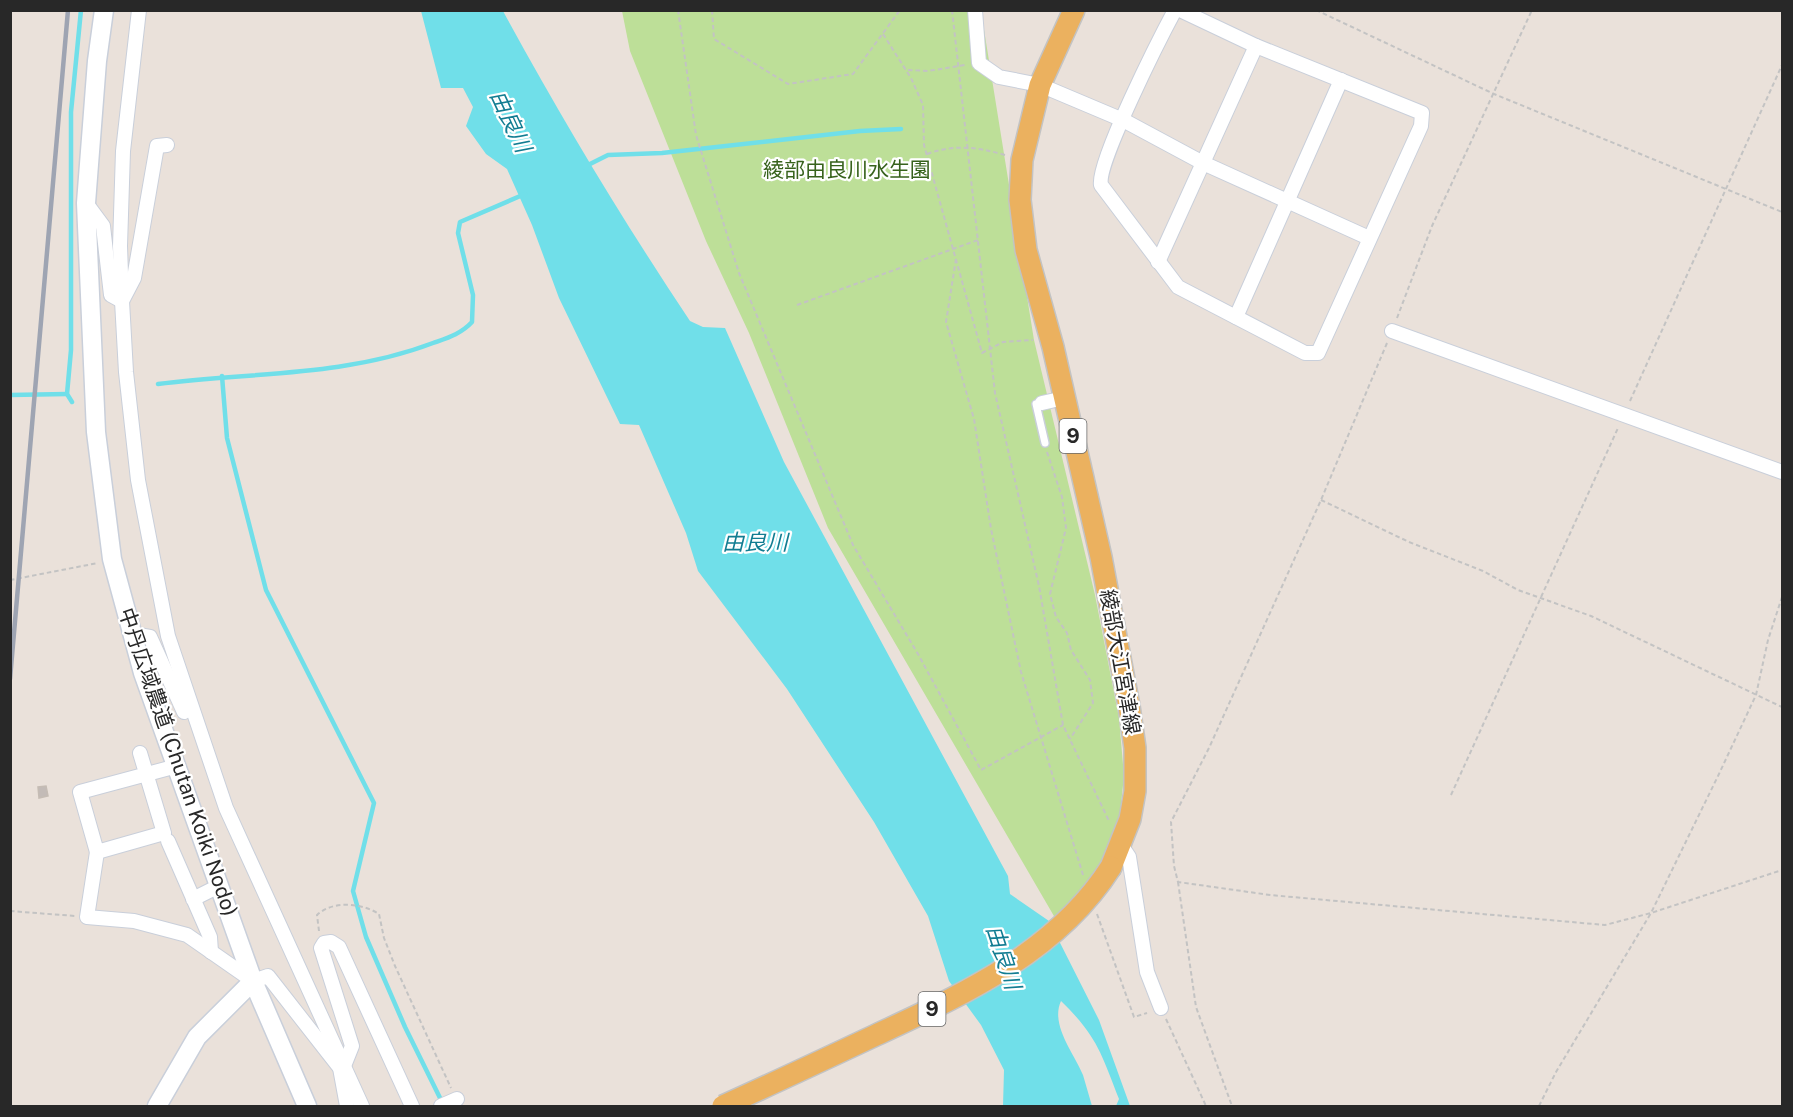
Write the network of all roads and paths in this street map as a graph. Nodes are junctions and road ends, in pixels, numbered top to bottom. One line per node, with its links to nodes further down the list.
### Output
1 (104, 10): 30 (street, 中丹広域農道 (Chutan Koiki Nodo))
2 (139, 10): 37 (street)
3 (678, 10): 57 (path)
4 (712, 10): 13 (path)
5 (900, 10): 13 (path)
6 (952, 10): 17 (path)
7 (975, 10): 15 (street)
8 (1074, 10): 20 (main road, 綾部大江宮津線 / 9)
9 (1175, 10): 22 (street)
10 (1180, 10): 14 (street)
11 (1316, 10): 21 (path)
12 (1532, 10): 21 (path)
13 (883, 33): 18 (path)
14 (1256, 46): 19 (street); 27 (street)
15 (979, 63): 17 (path); 20 (street)
16 (1782, 65): 28 (path)
17 (957, 67): 18 (path); 24 (path)
18 (906, 69): 25 (path)
19 (1341, 80): 29 (street); 32 (street)
20 (1040, 85): 22 (street); 26 (main road, 綾部大江宮津線 / 9)
21 (1494, 94): 28 (path); 40 (path)
22 (1123, 120): 27 (street); 36 (street)
23 (167, 145): 37 (street)
24 (967, 148): 25 (path); 26 (path); 33 (path)
25 (927, 154): 34 (path)
26 (1022, 160): 41 (main road, 綾部大江宮津線 / 9)
27 (1203, 163): 29 (street); 36 (street)
28 (1726, 188): 31 (path); 45 (path)
29 (1287, 201): 32 (street); 39 (street)
30 (86, 203): 37 (street); 49 (street, 中丹広域農道 (Chutan Koiki Nodo))
31 (1782, 212)
32 (1369, 238): 39 (street)
33 (978, 240): 34 (path); 42 (path)
34 (954, 249): 35 (path); 38 (path)
35 (956, 260): 42 (path); 67 (path)
36 (1158, 262): 39 (street)
37 (122, 302): 56 (street)
38 (797, 305)
39 (1236, 317)
40 (1392, 331): 45 (street); 48 (path)
41 (1053, 347): 42 (path); 43 (main road, 綾部大江宮津線 / 9)
42 (991, 348): 57 (path)
43 (1064, 398): 44 (street); 64 (main road, 綾部大江宮津線 / 9)
44 (1042, 403): 46 (lane)
45 (1623, 416): 47 (street); 52 (path)
46 (1045, 443): 58 (path)
47 (1782, 472)
48 (1321, 500): 52 (path); 68 (path)
49 (112, 560): 50 (path); 53 (street, 中丹広域農道 (Chutan Koiki Nodo))
50 (10, 580)
51 (1782, 597): 54 (path)
52 (1541, 598): 54 (path); 62 (path)
53 (133, 634): 56 (street); 60 (street, 中丹広域農道 (Chutan Koiki Nodo))
54 (1756, 695): 55 (path); 73 (path)
55 (1782, 707)
56 (193, 716): 79 (street)
57 (1063, 725): 58 (path)
58 (1070, 741): 64 (path)
59 (140, 753): 61 (street)
60 (177, 766): 61 (street); 69 (street, 中丹広域農道 (Chutan Koiki Nodo))
61 (147, 774): 65 (street); 65 (street)
62 (1451, 795)
63 (168, 842): 70 (street)
64 (1121, 845): 78 (street); 87 (main road, 綾部大江宮津線 / 9, bridge)
65 (97, 852): 74 (street)
66 (1782, 870): 73 (path)
67 (1085, 879)
68 (1178, 882): 73 (path); 89 (path)
69 (219, 886): 70 (street); 77 (street, 中丹広域農道 (Chutan Koiki Nodo))
70 (193, 899): 76 (street)
71 (10, 911): 74 (path)
72 (1096, 911): 78 (path)
73 (1651, 913): 90 (path)
74 (87, 917): 76 (street)
75 (324, 943): 79 (street); 80 (path); 85 (street)
76 (211, 952): 77 (street)
77 (253, 981): 79 (street); 81 (street); 82 (street, 中丹広域農道 (Chutan Koiki Nodo))
78 (1161, 1008): 88 (path)
79 (342, 1067): 83 (street); 84 (street)
80 (457, 1099): 86 (street)
81 (157, 1107)
82 (307, 1107)
83 (347, 1107)
84 (362, 1107)
85 (412, 1107)
86 (441, 1107)
87 (723, 1107)
88 (1206, 1107)
89 (1232, 1107)
90 (1539, 1107)

